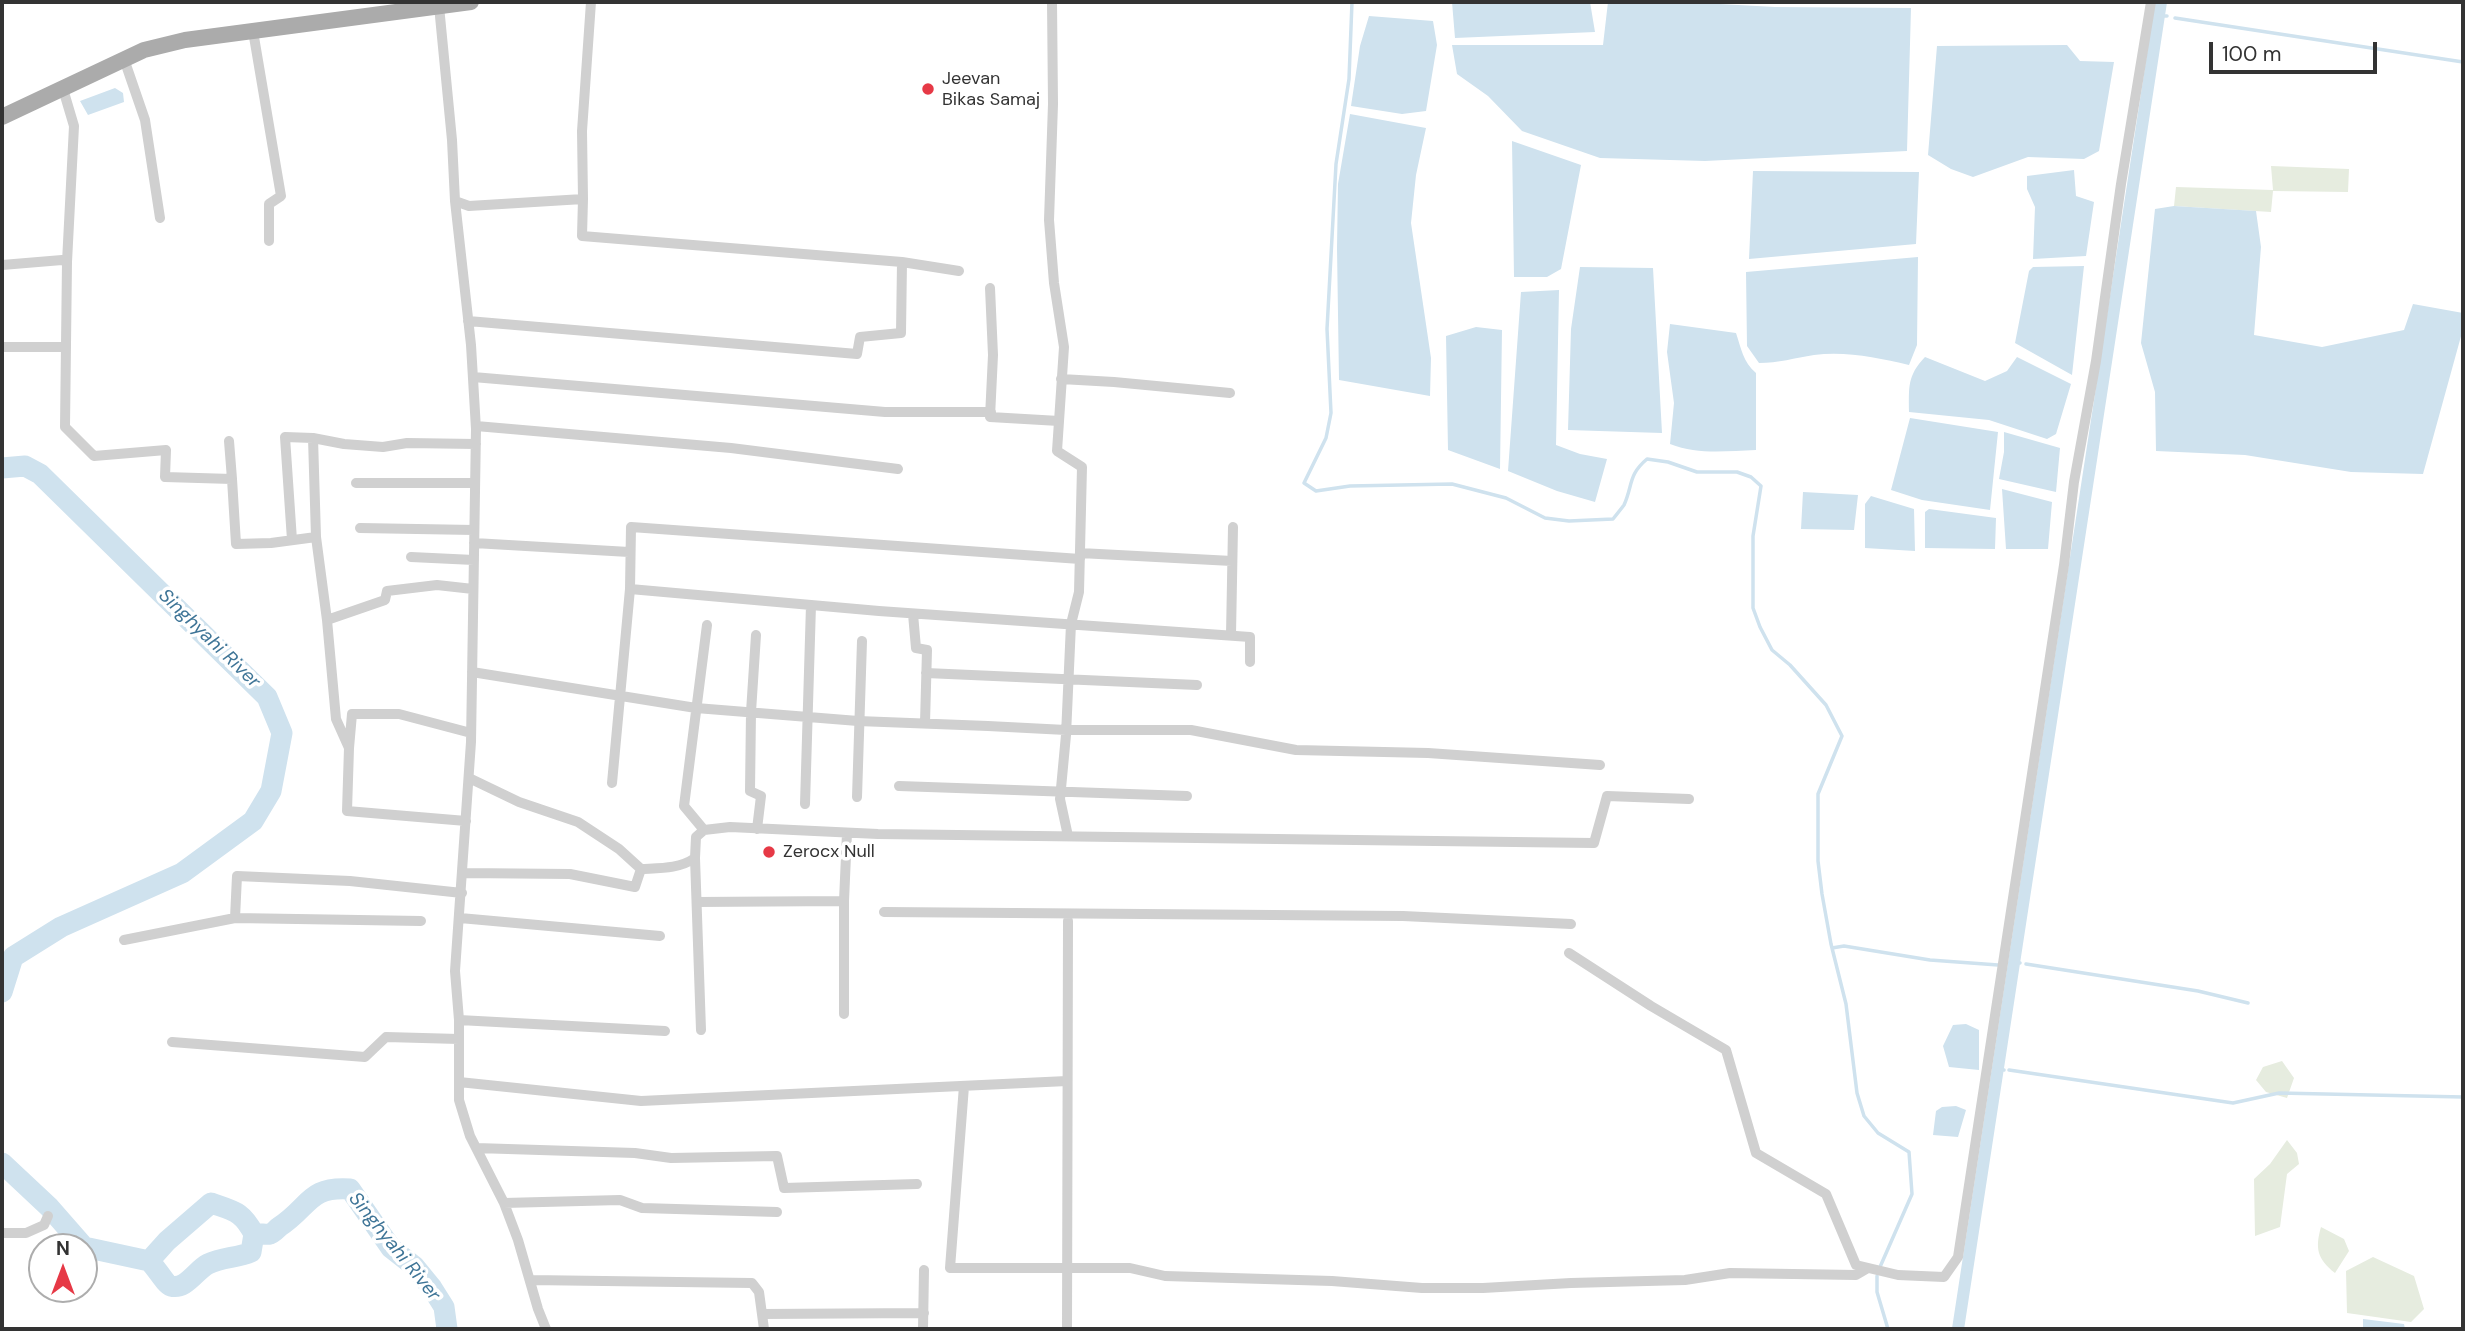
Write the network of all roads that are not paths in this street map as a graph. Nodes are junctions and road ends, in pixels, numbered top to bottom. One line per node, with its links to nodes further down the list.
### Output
1 (471, 2): 5 (main road)
2 (591, 2): 10 (street)
3 (1052, 2): 23 (street)
4 (2151, 2): 115 (street)
5 (448, 4): 6 (main road); 11 (street)
6 (253, 31): 7 (main road); 13 (street)
7 (124, 59): 8 (main road); 12 (street)
8 (63, 89): 9 (main road); 14 (street)
9 (2, 117)
10 (583, 200): 11 (street); 15 (street)
11 (456, 201): 19 (street)
12 (160, 218)
13 (270, 241)
14 (67, 262): 16 (street); 20 (street)
15 (902, 262): 17 (street); 19 (street)
16 (2, 265)
17 (958, 271)
18 (990, 288): 25 (street)
19 (468, 321): 22 (street)
20 (66, 346): 21 (street); 32 (street)
21 (2, 347)
22 (473, 377): 25 (street); 27 (street)
23 (1061, 379): 24 (street); 26 (street)
24 (1230, 393)
25 (990, 412): 26 (street)
26 (1059, 421): 42 (street)
27 (476, 426): 30 (street); 31 (street)
28 (313, 438): 30 (street); 38 (street); 39 (street)
29 (229, 441): 32 (street)
30 (476, 444): 34 (street)
31 (898, 469)
32 (232, 478): 39 (street)
33 (356, 483): 34 (street)
34 (475, 483): 37 (street)
35 (1233, 527): 45 (street)
36 (360, 528): 37 (street)
37 (474, 530): 40 (street)
38 (316, 537): 39 (street); 50 (street)
39 (292, 540)
40 (474, 543): 41 (street); 44 (street)
41 (629, 551): 42 (street); 47 (street)
42 (1080, 556): 45 (street); 51 (street)
43 (411, 557): 44 (street)
44 (474, 560): 46 (street)
45 (1232, 561): 54 (street)
46 (473, 589): 50 (street); 57 (street)
47 (630, 589): 48 (street); 61 (street)
48 (811, 605): 49 (street); 64 (street)
49 (913, 614): 51 (street); 58 (street)
50 (327, 620): 69 (street)
51 (1072, 624): 54 (street); 59 (street)
52 (707, 625): 62 (street)
53 (756, 635): 63 (street)
54 (1231, 635): 56 (street)
55 (862, 641): 65 (street)
56 (1250, 662)
57 (472, 672): 61 (street); 68 (street)
58 (926, 673): 59 (street); 66 (street)
59 (1067, 681): 60 (street); 67 (street)
60 (1197, 685)
61 (619, 697): 62 (street); 72 (street)
62 (696, 708): 63 (street); 81 (street)
63 (751, 712): 64 (street); 80 (street)
64 (806, 716): 65 (street); 78 (street)
65 (858, 720): 66 (street); 76 (street)
66 (925, 723): 67 (street)
67 (1066, 730): 70 (street); 74 (street)
68 (471, 733): 69 (street); 71 (street)
69 (349, 748): 79 (street)
70 (1600, 765)
71 (468, 778): 79 (street); 85 (street)
72 (612, 783)
73 (899, 786): 74 (street)
74 (1061, 791): 75 (street); 83 (street)
75 (1187, 796)
76 (857, 797)
77 (1689, 799): 83 (street)
78 (805, 804)
79 (466, 821): 86 (street)
80 (757, 829): 81 (street); 82 (street)
81 (704, 830): 84 (street)
82 (847, 833): 83 (street); 88 (street)
83 (1068, 836)
84 (695, 858): 85 (street); 89 (street)
85 (641, 869): 86 (street)
86 (463, 873): 87 (street)
87 (462, 893): 91 (street); 92 (street)
88 (844, 901): 89 (street); 99 (street)
89 (697, 902): 101 (street)
90 (884, 912): 95 (street)
91 (235, 918): 93 (street); 97 (street)
92 (460, 918): 96 (street); 100 (street)
93 (421, 921)
94 (1068, 921): 105 (street)
95 (1571, 924)
96 (660, 936)
97 (124, 940)
98 (1569, 953): 115 (street)
99 (844, 1014)
100 (459, 1020): 102 (street); 103 (street)
101 (701, 1030)
102 (665, 1031)
103 (459, 1040): 104 (street); 106 (street)
104 (172, 1042)
105 (1067, 1081): 107 (street); 114 (street)
106 (460, 1082): 107 (street); 108 (street)
107 (964, 1086): 114 (street)
108 (476, 1148): 109 (street); 110 (street)
109 (917, 1184)
110 (503, 1203): 111 (street); 117 (street)
111 (777, 1212)
112 (48, 1216): 113 (street)
113 (2, 1233)
114 (1067, 1268): 115 (street); 123 (street)
115 (1868, 1268)
116 (924, 1270): 118 (street)
117 (530, 1280): 119 (street); 120 (street)
118 (924, 1313): 119 (street); 122 (street)
119 (762, 1314): 121 (street)
120 (546, 1329)
121 (764, 1329)
122 (923, 1329)
123 (1067, 1329)

